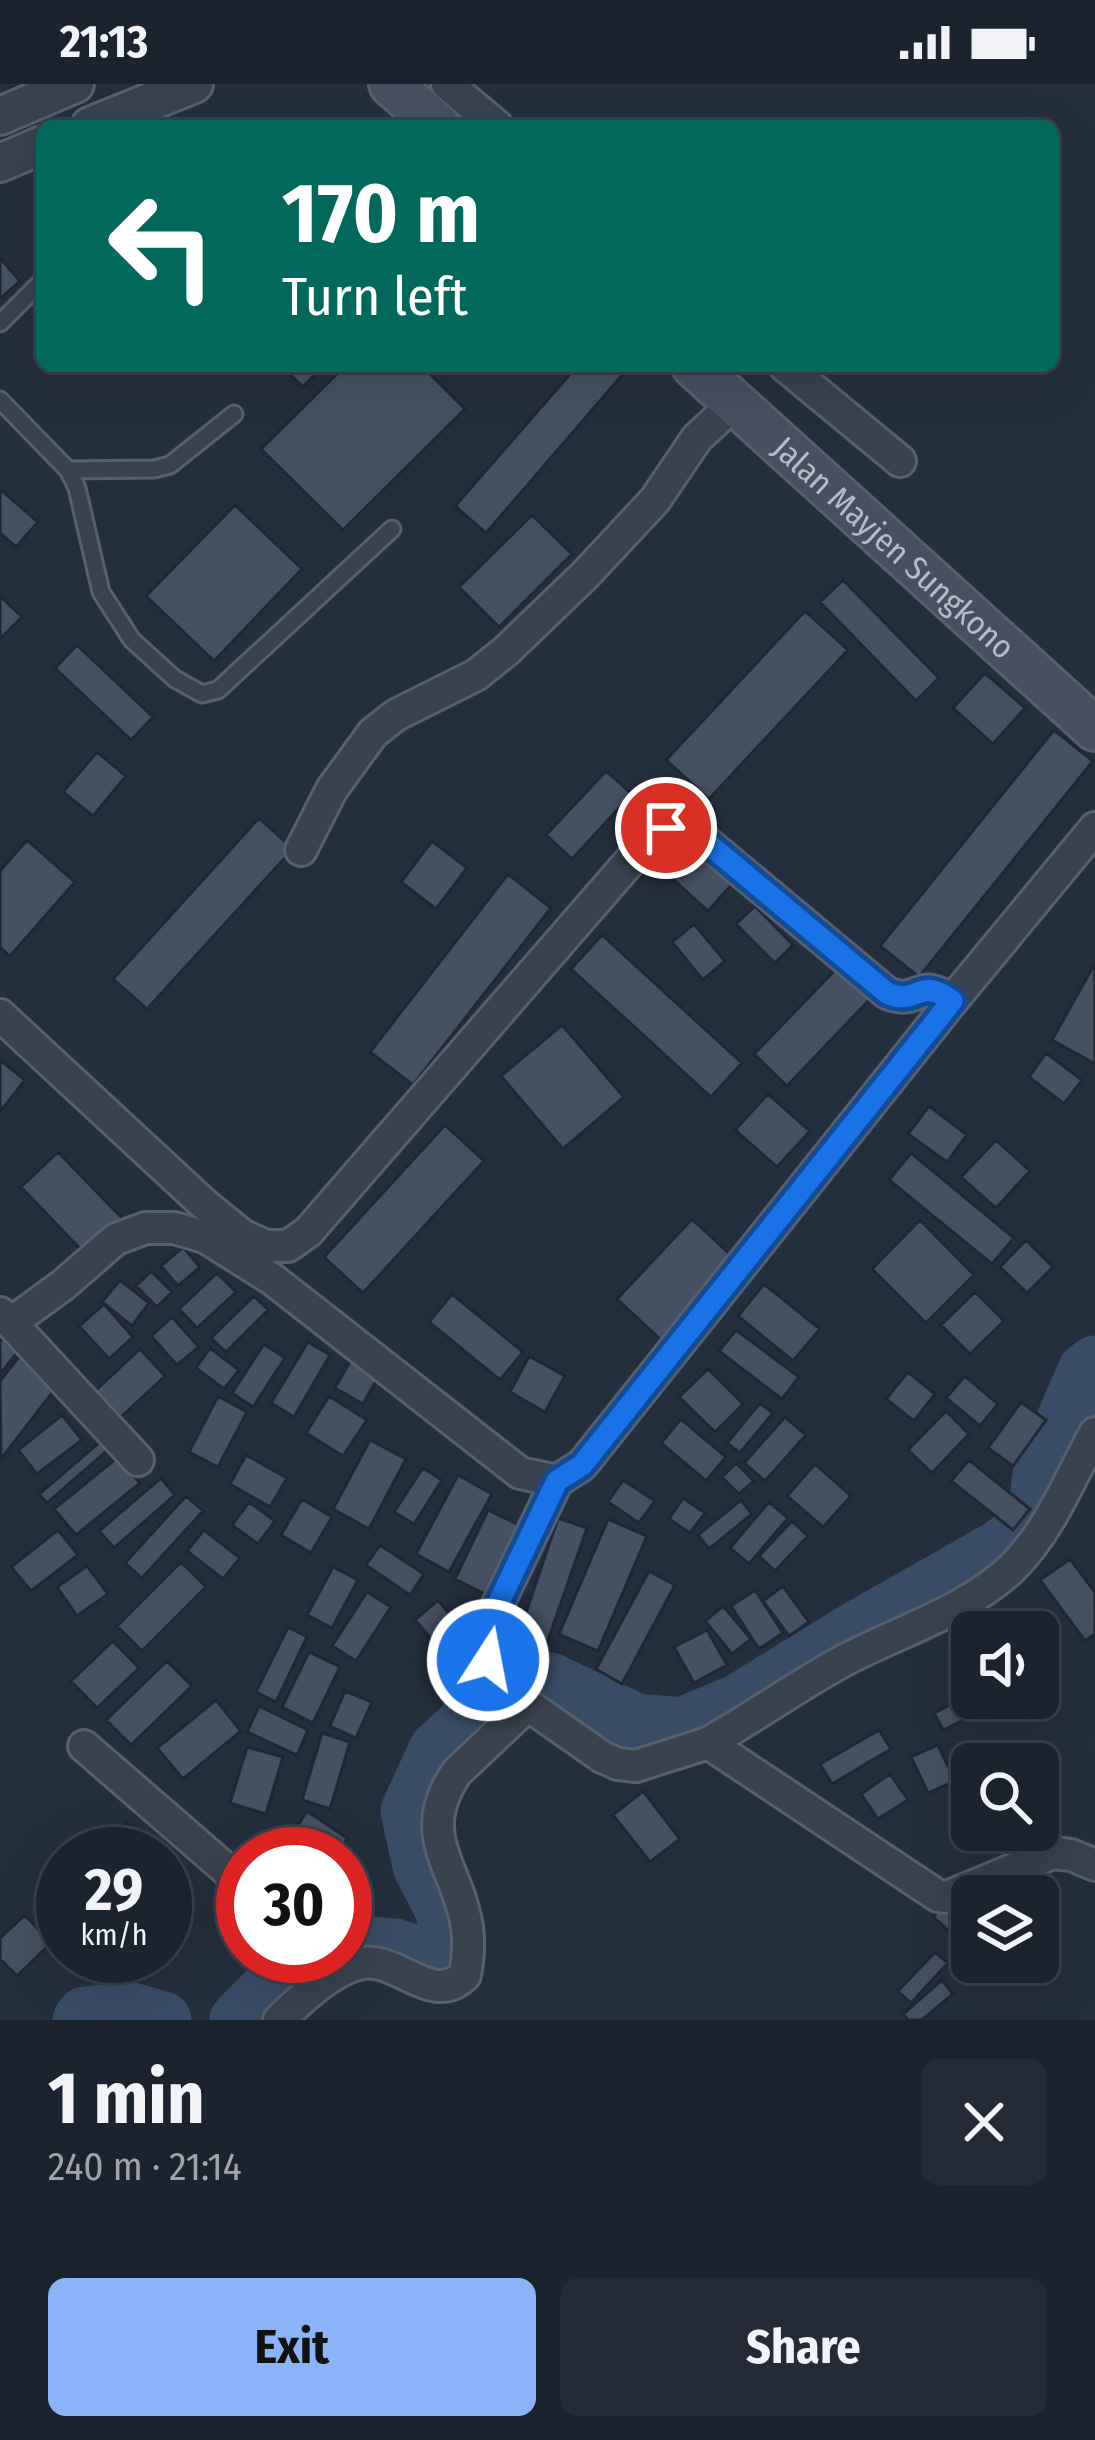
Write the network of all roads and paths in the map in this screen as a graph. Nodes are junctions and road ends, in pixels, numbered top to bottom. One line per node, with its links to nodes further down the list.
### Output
1 (23, 84): 5 (street)
2 (75, 84): 5 (street)
3 (194, 84): 6 (street)
4 (422, 99): 7 (street)
5 (0, 115)
6 (105, 120)
7 (480, 120)
8 (36, 148): 9 (street)
9 (0, 163)
10 (36, 287): 11 (lane)
11 (0, 322)
12 (700, 372): 15 (main road, Jalan Mayjen Sungkono)
13 (792, 372): 17 (street)
14 (0, 400): 18 (lane)
15 (734, 404): 20 (main road, Jalan Mayjen Sungkono); 22 (street)
16 (233, 414): 18 (lane)
17 (900, 461)
18 (68, 470): 19 (lane)
19 (392, 530)
20 (1095, 729)
21 (1095, 828): 23 (street)
22 (302, 850)
23 (952, 1001): 24 (street); 28 (street)
24 (0, 1016)
25 (6, 1318): 27 (street); 28 (street)
26 (1095, 1433): 30 (street)
27 (138, 1460)
28 (557, 1481): 29 (street)
29 (516, 1695): 30 (street); 34 (street)
30 (708, 1743): 33 (street)
31 (84, 1746): 32 (street)
32 (216, 1861)
33 (1095, 1865)
34 (372, 1964)
35 (317, 1983): 36 (street)
36 (279, 2020)

